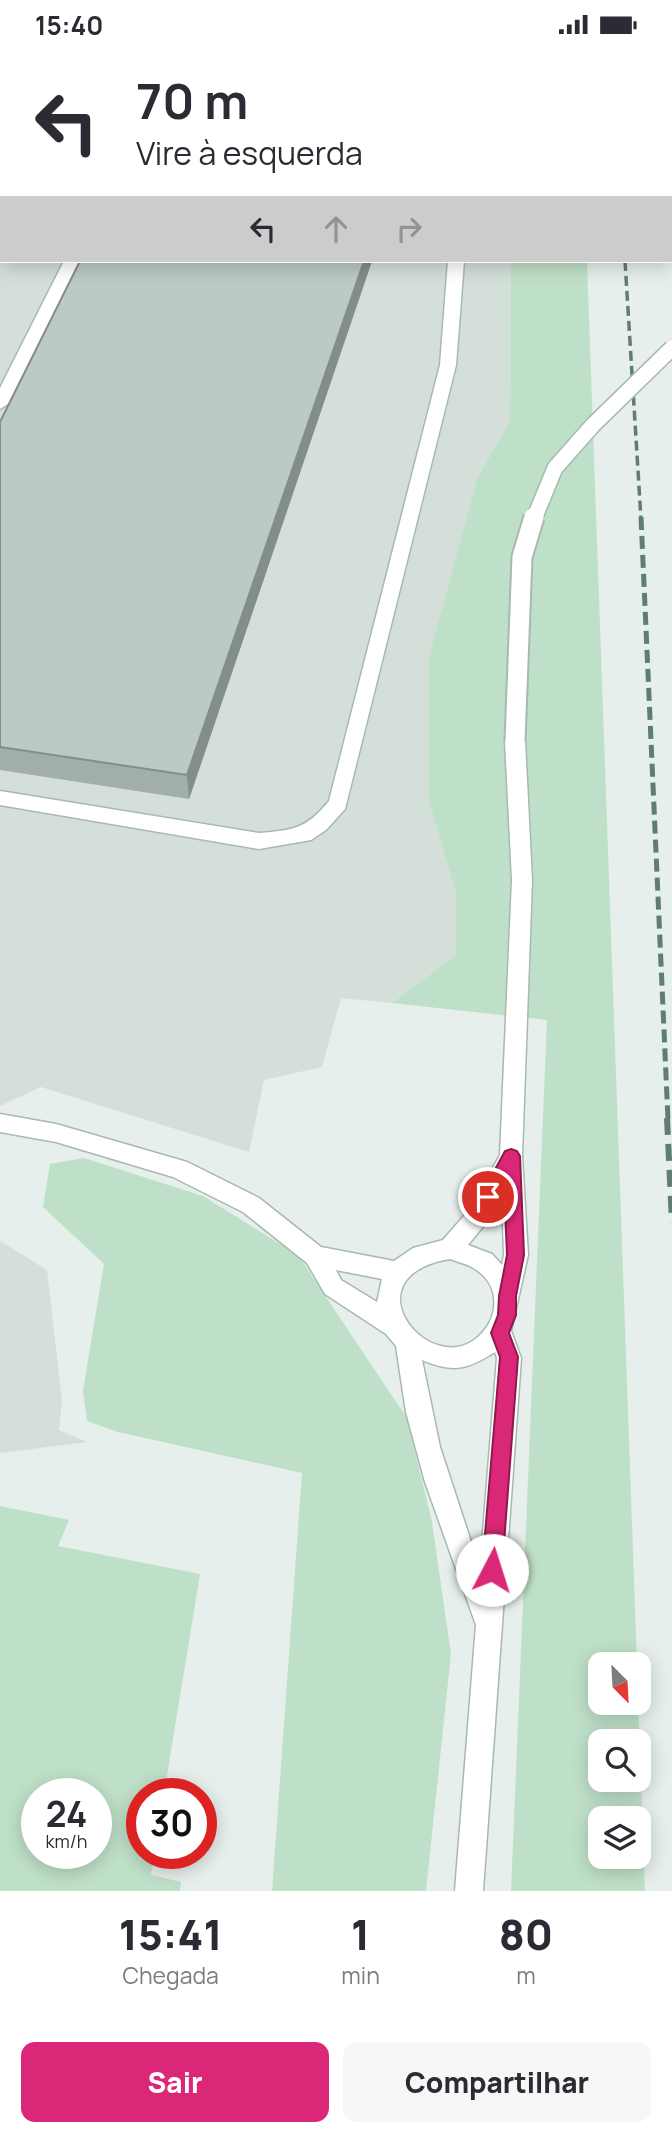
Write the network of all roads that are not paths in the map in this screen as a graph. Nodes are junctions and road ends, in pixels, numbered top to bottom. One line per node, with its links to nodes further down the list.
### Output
1 (71, 263): 4 (street)
2 (456, 263): 5 (street)
3 (672, 348): 7 (street, bridge)
4 (0, 404)
5 (0, 798)
6 (0, 1123): 9 (street)
7 (511, 1156): 8 (street); 11 (street)
8 (450, 1249): 10 (street); 11 (street)
9 (315, 1256): 10 (street); 13 (street)
10 (397, 1272): 13 (street)
11 (508, 1296): 12 (street)
12 (500, 1333): 13 (street); 14 (street)
13 (400, 1334): 14 (street)
14 (488, 1623): 15 (street)
15 (468, 1891)

